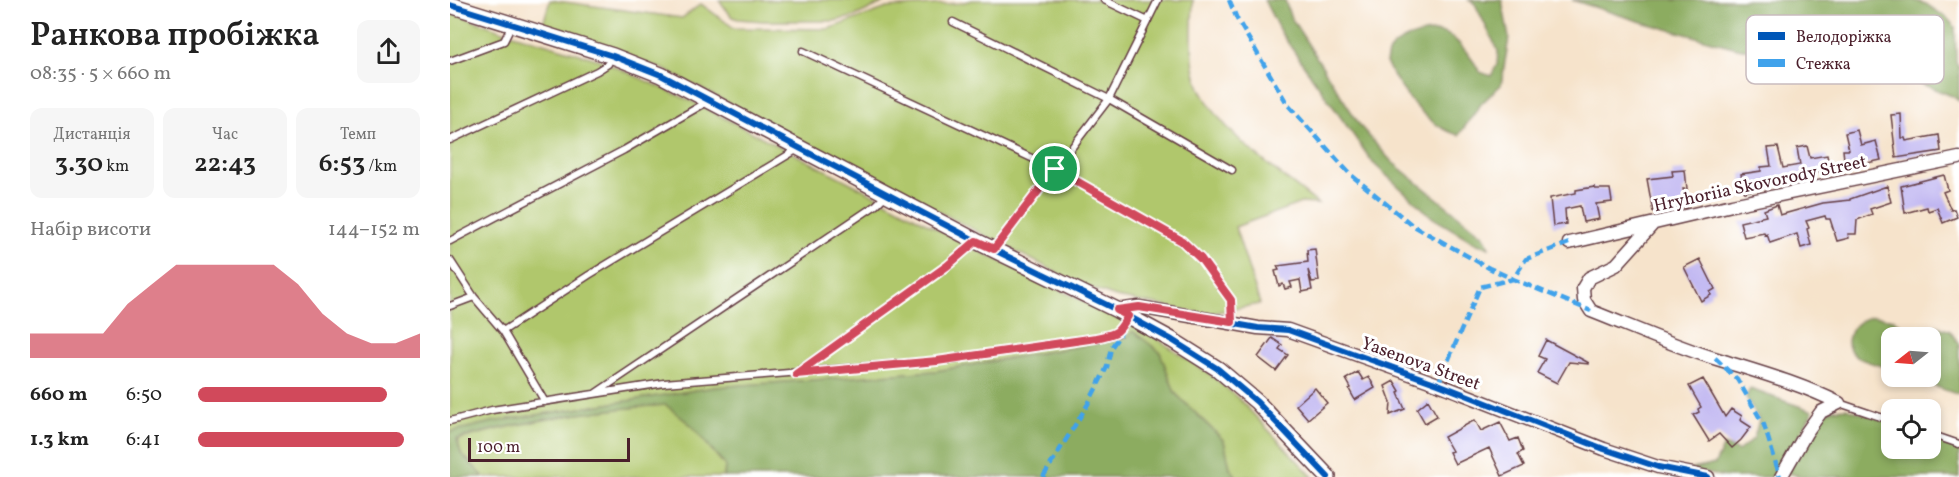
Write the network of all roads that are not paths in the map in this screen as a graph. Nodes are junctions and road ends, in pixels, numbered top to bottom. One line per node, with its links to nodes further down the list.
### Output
1 (1104, 0): 4 (lane)
2 (1158, 0): 4 (lane)
3 (450, 4): 6 (street)
4 (1148, 21): 10 (lane)
5 (953, 22): 10 (lane)
6 (512, 24): 8 (street); 9 (lane)
7 (803, 51): 15 (lane)
8 (613, 56): 11 (street); 12 (lane)
9 (450, 61)
10 (1109, 99): 15 (lane); 16 (lane)
11 (710, 100): 13 (street); 19 (lane)
12 (450, 140)
13 (799, 149): 17 (street); 28 (lane)
14 (1959, 158): 18 (street, Hryhoriia Skovorody Street)
15 (1055, 169): 22 (lane); 27 (lane)
16 (1232, 170)
17 (888, 193): 20 (street); 30 (lane)
18 (1652, 225): 21 (street, Hryhoriia Skovorody Street); 32 (street)
19 (450, 241)
20 (976, 241): 22 (street); 29 (lane)
21 (1569, 243)
22 (994, 249): 26 (street)
23 (450, 260): 24 (lane)
24 (474, 297): 25 (lane); 28 (lane)
25 (450, 306)
26 (1123, 313): 27 (street, Yasenova Street); 29 (lane); 37 (street)
27 (1232, 322): 38 (street, Yasenova Street)
28 (503, 331): 31 (lane)
29 (796, 374): 30 (lane)
30 (594, 395): 31 (lane)
31 (546, 402): 34 (lane)
32 (1839, 403): 33 (lane); 39 (street)
33 (1881, 417)
34 (450, 422)
35 (1941, 438): 36 (lane)
36 (1959, 444)
37 (1328, 477)
38 (1708, 477)
39 (1781, 477)

